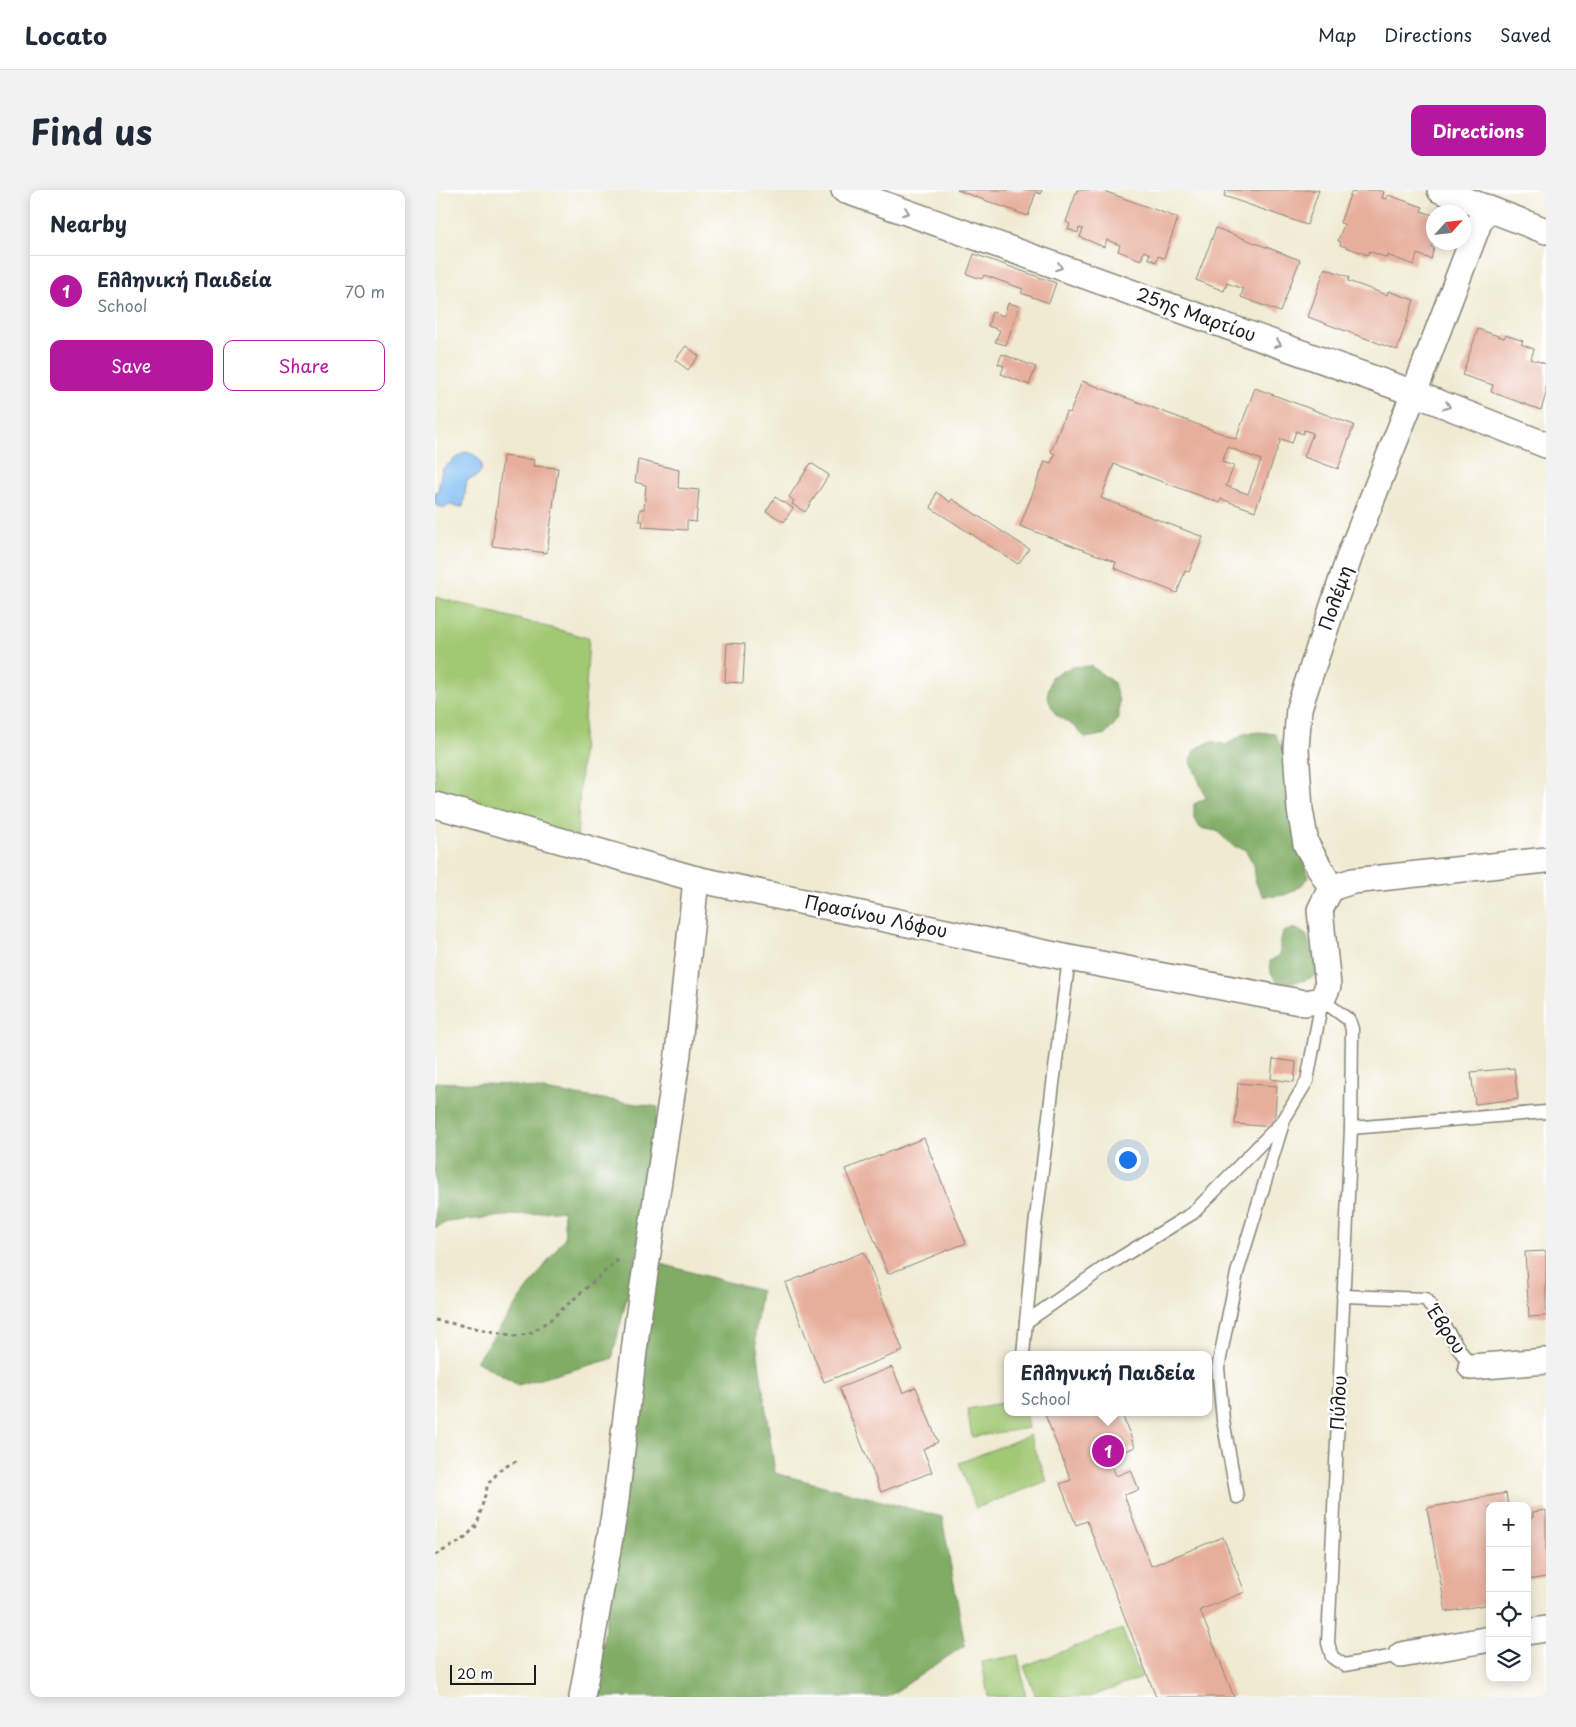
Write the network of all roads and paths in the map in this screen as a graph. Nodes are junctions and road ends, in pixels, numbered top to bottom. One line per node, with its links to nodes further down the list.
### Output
1 (844, 190): 5 (street, 25ης Μαρτίου, one-way to 5)
2 (1440, 190): 3 (street)
3 (1485, 207): 4 (street); 5 (street, Πολέμη)
4 (1546, 231)
5 (1414, 393): 6 (street, 25ης Μαρτίου, one-way to 6); 10 (street, Πολέμη)
6 (1546, 444)
7 (435, 805): 9 (street, Πρασίνου Λόφου)
8 (1546, 860): 10 (street)
9 (696, 879): 11 (street, Πρασίνου Λόφου); 16 (street)
10 (1331, 888): 12 (street)
11 (1069, 958): 12 (street, Πρασίνου Λόφου); 19 (lane)
12 (1323, 1000): 14 (lane); 15 (lane, Πύλου)
13 (1546, 1112): 15 (lane)
14 (1283, 1121): 19 (lane); 24 (lane)
15 (1351, 1128): 17 (lane, Πύλου)
16 (652, 1227): 18 (path); 30 (street)
17 (1343, 1296): 22 (lane, Έβρου); 29 (lane, Πύλου)
18 (435, 1320)
19 (1026, 1322): 20 (lane)
20 (1023, 1351)
21 (1546, 1361): 22 (street, Έβρου)
22 (1471, 1367)
23 (518, 1460): 25 (path)
24 (1237, 1497)
25 (435, 1554)
26 (1546, 1628): 27 (street)
27 (1531, 1631)
28 (1486, 1640): 29 (street, Πύλου)
29 (1401, 1655)
30 (583, 1697)

